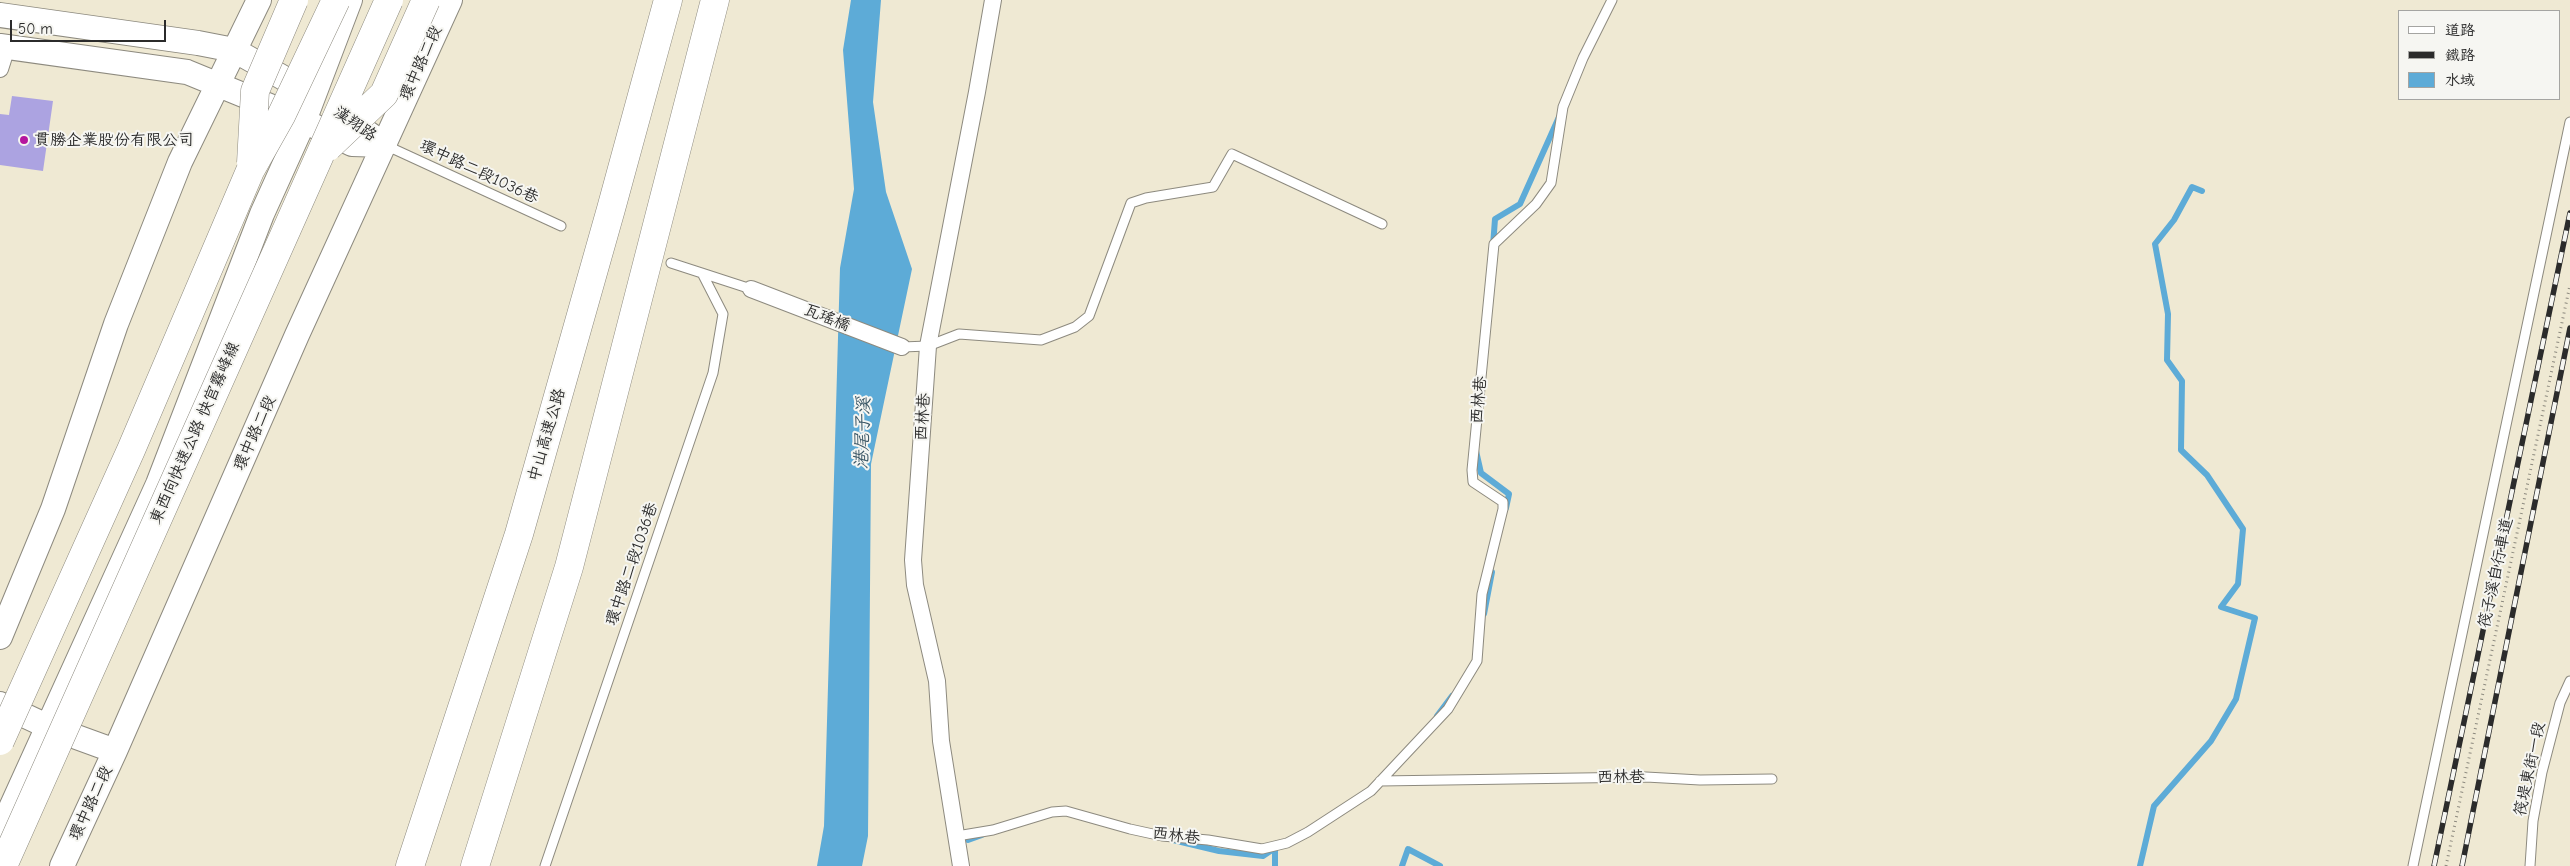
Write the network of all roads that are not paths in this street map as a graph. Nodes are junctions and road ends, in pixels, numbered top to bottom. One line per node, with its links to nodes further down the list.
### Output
1 (259, 0): 14 (street)
2 (294, 0): 22 (highway, bridge)
3 (338, 0): 17 (street); 22 (highway, bridge)
4 (350, 0): 17 (street)
5 (389, 0): 21 (highway, 東西向快速公路 快官霧峰線, bridge)
6 (426, 0): 21 (highway, bridge)
7 (450, 0): 20 (street, 環中路二段)
8 (668, 0): 43 (highway, 中山高速公路)
9 (715, 0): 44 (highway)
10 (993, 0): 28 (street, 西林巷)
11 (1612, 0): 37 (lane, 西林巷)
12 (0, 14): 14 (street, 漢翔路)
13 (3, 46): 15 (street); 16 (street, 漢翔路)
14 (234, 50): 16 (street); 17 (street, 漢翔路)
15 (0, 69)
16 (218, 83): 18 (street, 漢翔路); 30 (street)
17 (306, 91): 18 (street); 20 (street, 漢翔路)
18 (296, 117): 20 (street, 漢翔路); 33 (street)
19 (2570, 122): 47 (lane)
20 (385, 145): 24 (lane, 環中路二段1036巷); 35 (street, 環中路二段)
21 (318, 157): 41 (highway, 東西向快速公路 快官霧峰線, bridge)
22 (250, 171): 34 (highway, bridge)
23 (1382, 224): 28 (lane)
24 (561, 226)
25 (671, 262): 26 (lane)
26 (702, 272): 27 (lane); 45 (lane, 環中路二段1036巷)
27 (751, 289): 29 (street, 瓦瑤橋)
28 (928, 346): 29 (lane); 40 (street, 西林巷)
29 (902, 347)
30 (0, 636)
31 (2570, 681): 48 (lane, 筏堤東街一段)
32 (0, 704): 33 (street)
33 (42, 723): 35 (street); 38 (street); 39 (street)
34 (0, 741)
35 (115, 751): 42 (street, 環中路二段)
36 (1772, 779): 37 (lane, 西林巷)
37 (1380, 781): 40 (lane, 西林巷)
38 (0, 794)
39 (0, 832)
40 (958, 836): 46 (street, 西林巷)
41 (3, 866)
42 (62, 866)
43 (410, 866)
44 (475, 866)
45 (545, 866)
46 (961, 866)
47 (2413, 866)
48 (2530, 866)

